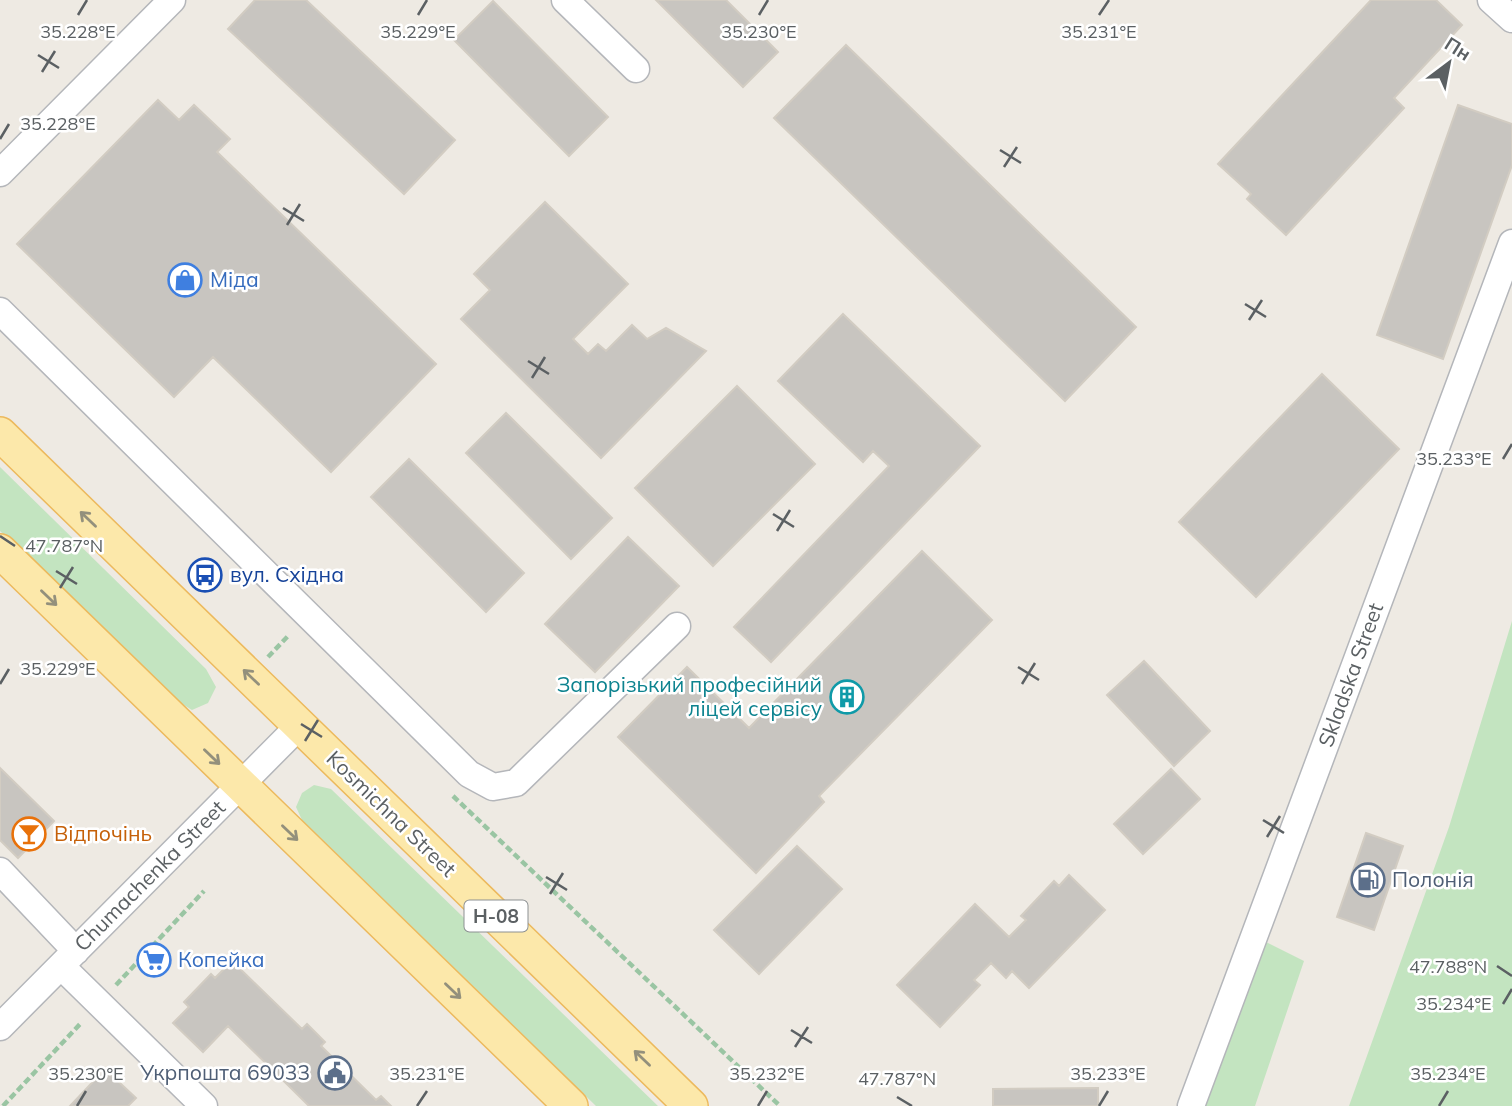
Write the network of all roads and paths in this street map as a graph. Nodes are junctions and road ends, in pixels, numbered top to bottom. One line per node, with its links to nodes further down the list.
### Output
1 (172, 0): 6 (street)
2 (565, 0): 5 (street)
3 (1491, 0): 4 (street)
4 (1512, 19)
5 (635, 69)
6 (0, 173)
7 (1512, 243): 22 (street, Skladska Street)
8 (0, 311): 11 (street)
9 (0, 434): 14 (main road, Kosmichna Street / Н-08, one-way to 9)
10 (0, 551): 15 (main road, one-way to 15)
11 (677, 626)
12 (289, 635): 13 (path)
13 (263, 662)
14 (300, 725): 15 (street, Chumachenka Street); 21 (main road, Kosmichna Street / Н-08, one-way to 14)
15 (241, 785): 17 (street, Chumachenka Street); 20 (main road, one-way to 20)
16 (0, 872): 17 (street)
17 (68, 959): 18 (street, Chumachenka Street); 19 (street)
18 (0, 1027)
19 (203, 1106)
20 (571, 1106)
21 (691, 1106)
22 (1191, 1106)

